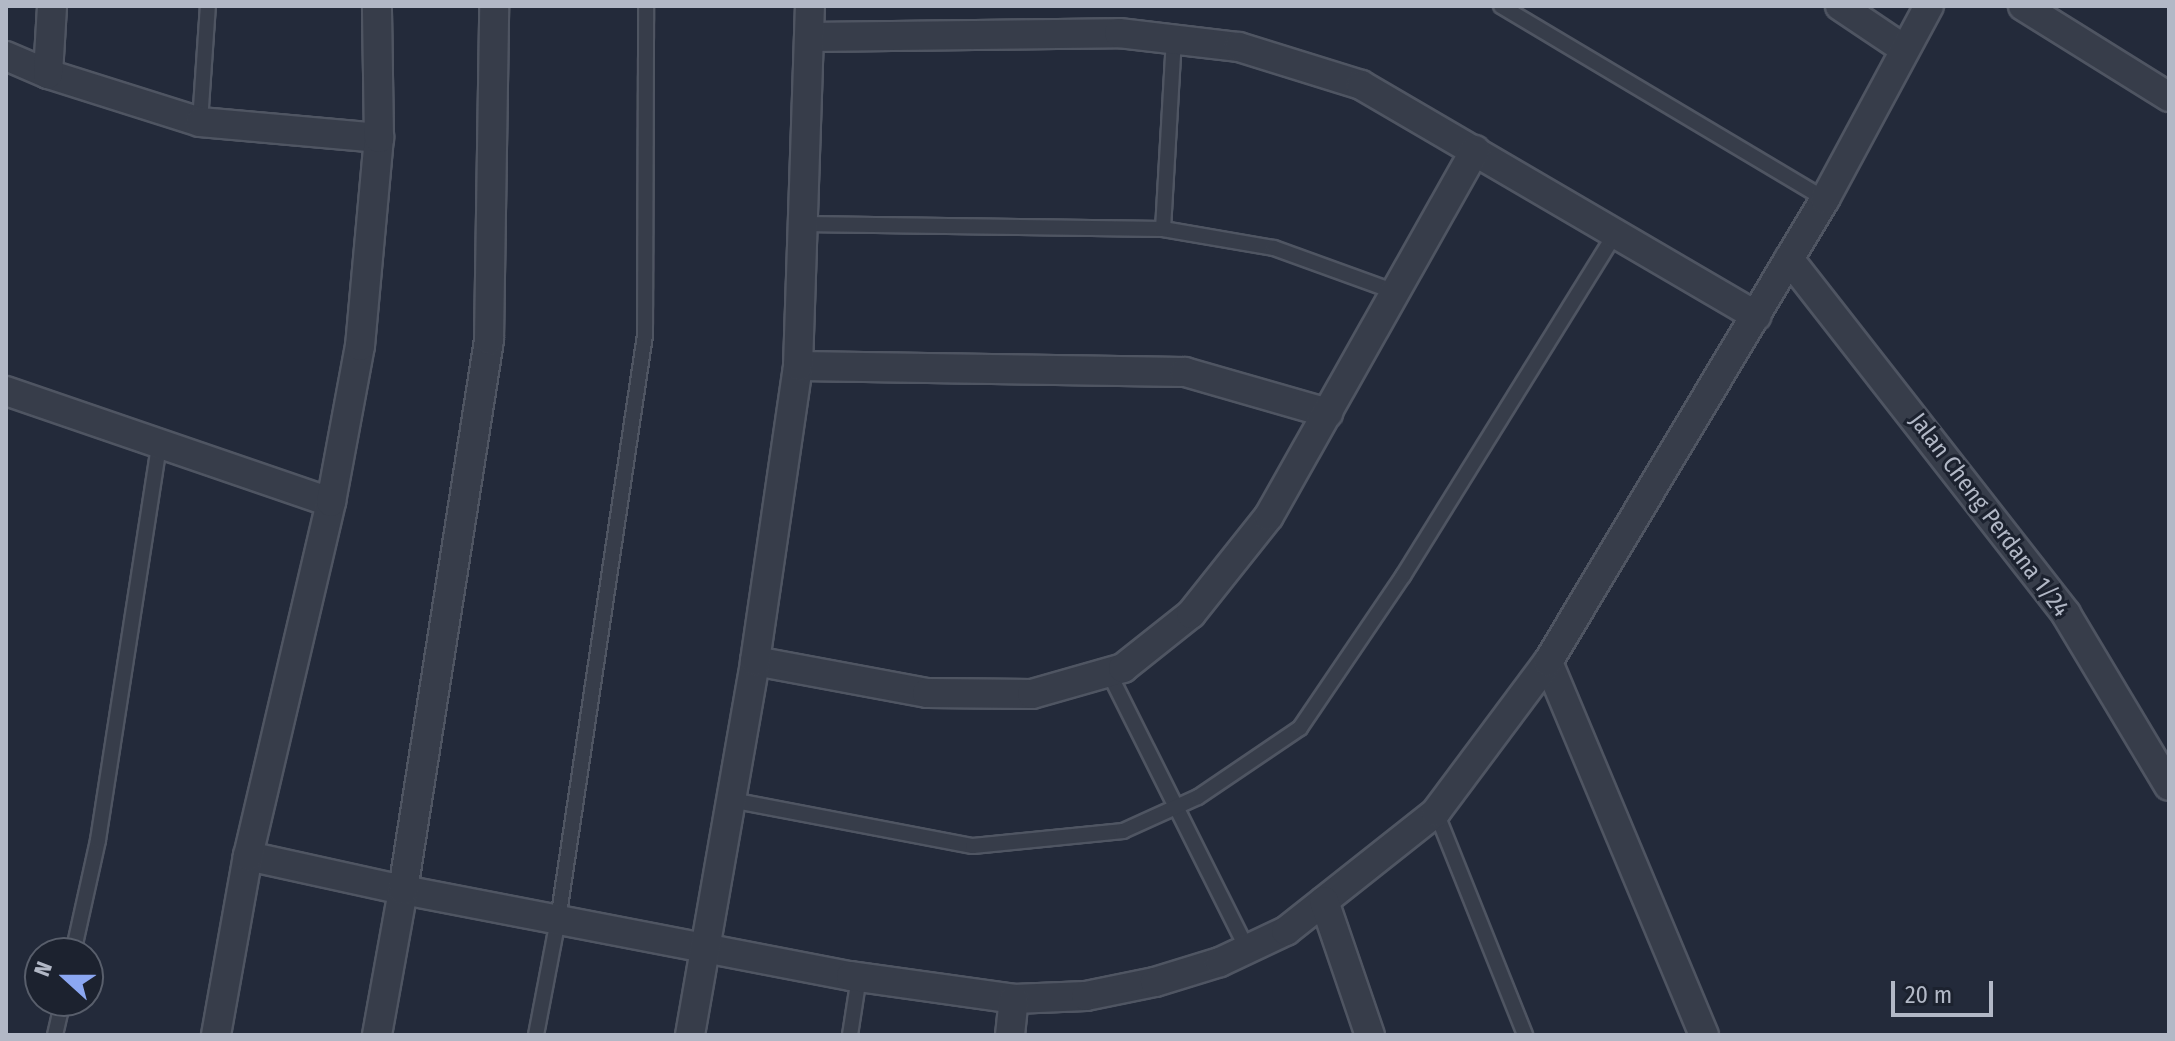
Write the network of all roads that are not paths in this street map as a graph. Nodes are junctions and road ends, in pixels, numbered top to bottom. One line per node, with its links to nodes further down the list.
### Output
1 (52, 6): 15 (street)
2 (208, 6): 17 (lane)
3 (377, 6): 18 (street)
4 (494, 6): 40 (street)
5 (646, 6): 42 (lane)
6 (810, 6): 11 (street)
7 (1501, 6): 20 (lane)
8 (1840, 6): 13 (street)
9 (1929, 6): 13 (street)
10 (2023, 6): 16 (street)
11 (810, 37): 12 (street); 21 (street)
12 (1174, 40): 19 (street); 22 (lane)
13 (1904, 49): 20 (street)
14 (6, 56): 15 (street)
15 (48, 74): 17 (street)
16 (2169, 97)
17 (200, 122): 18 (street)
18 (379, 138): 31 (street)
19 (1475, 150): 23 (street); 25 (street)
20 (1825, 199): 24 (street)
21 (803, 224): 22 (lane); 27 (street)
22 (1163, 229): 25 (lane)
23 (1616, 233): 26 (street); 37 (lane)
24 (1789, 259): 26 (street); 35 (street, Jalan Cheng Perdana 1/24)
25 (1393, 291): 29 (street)
26 (1756, 316): 33 (street)
27 (798, 366): 29 (street); 32 (street)
28 (7, 396): 30 (street)
29 (1328, 413): 34 (street)
30 (159, 444): 31 (street); 43 (lane)
31 (331, 502): 39 (street)
32 (755, 661): 34 (street); 36 (street)
33 (1548, 662): 38 (street); 56 (street)
34 (1109, 673): 37 (lane)
35 (2169, 786)
36 (731, 800): 37 (lane); 44 (street)
37 (1175, 808): 45 (lane)
38 (1436, 812): 41 (street); 55 (lane)
39 (248, 856): 40 (street); 48 (street)
40 (403, 890): 42 (street); 49 (street)
41 (1324, 901): 45 (street); 54 (street)
42 (558, 920): 44 (street); 50 (lane)
43 (77, 937)
44 (705, 949): 46 (street); 51 (street)
45 (1247, 949): 47 (street)
46 (859, 977): 47 (street); 52 (lane)
47 (1014, 999): 53 (street)
48 (216, 1035)
49 (377, 1035)
50 (536, 1035)
51 (690, 1035)
52 (850, 1035)
53 (1010, 1035)
54 (1370, 1035)
55 (1525, 1035)
56 (1704, 1035)

